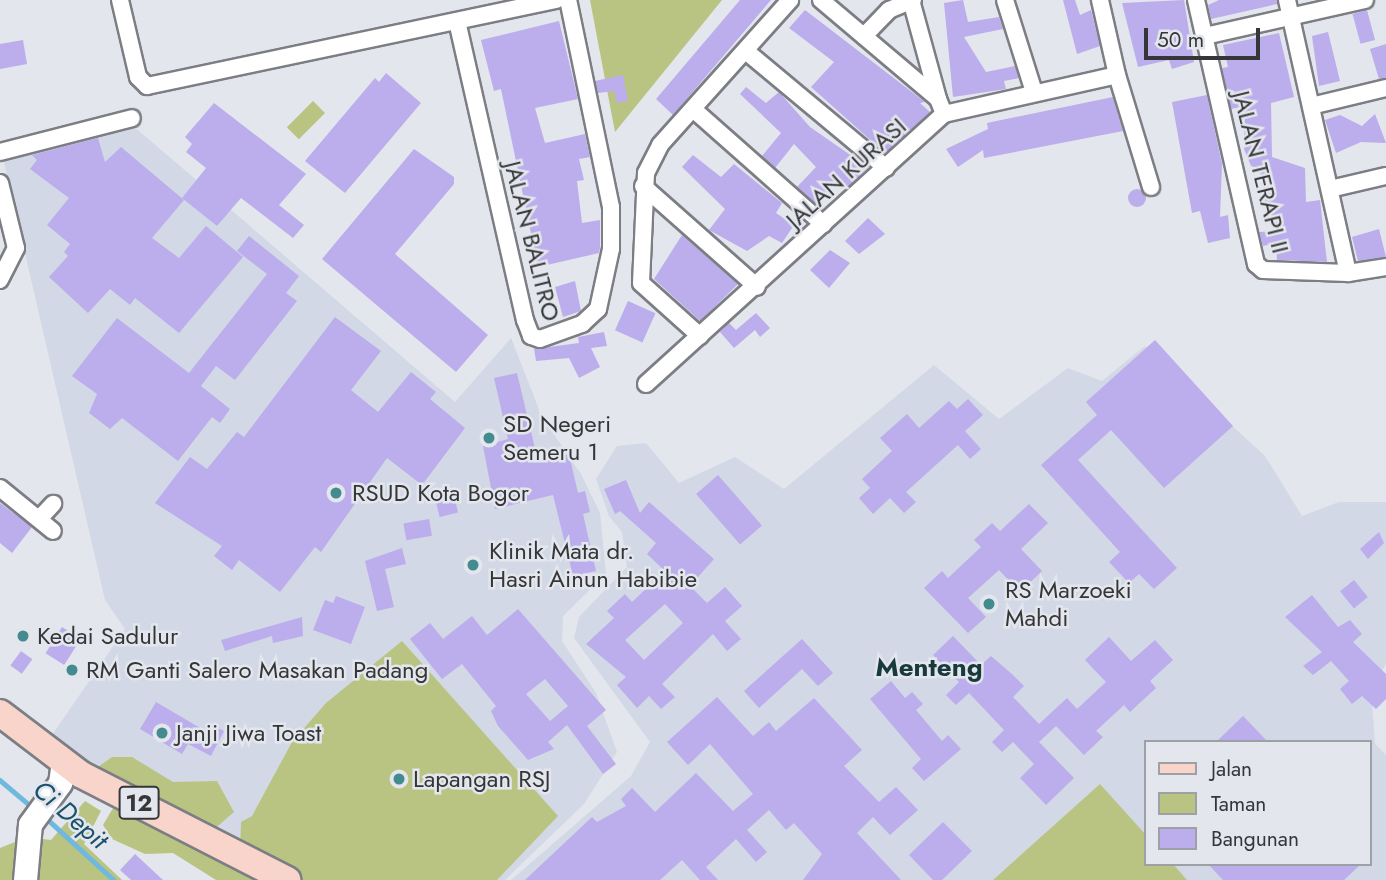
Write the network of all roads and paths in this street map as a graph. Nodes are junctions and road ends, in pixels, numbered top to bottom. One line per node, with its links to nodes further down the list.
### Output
1 (120, 0): 13 (street)
2 (556, 0): 13 (street)
3 (568, 0): 13 (street, JALAN BALITRO)
4 (790, 0): 16 (street)
5 (821, 0): 14 (street)
6 (912, 0): 14 (street); 20 (street)
7 (1005, 0): 19 (street)
8 (1100, 0): 17 (street)
9 (1196, 0): 15 (street, JALAN TERAPI II)
10 (1287, 0): 12 (street)
11 (1365, 0): 12 (street)
12 (1291, 17): 15 (street); 21 (street)
13 (457, 21)
14 (864, 36): 20 (street)
15 (1205, 36): 33 (street, JALAN TERAPI II)
16 (747, 51): 22 (street); 25 (street)
17 (1117, 75): 19 (street, JALAN KURASI); 29 (street)
18 (1386, 88): 21 (street)
19 (1034, 92): 20 (street, JALAN KURASI)
20 (941, 106): 25 (street, JALAN KURASI)
21 (1311, 106): 30 (street)
22 (693, 110): 28 (street); 31 (street)
23 (132, 118): 24 (street)
24 (0, 152)
25 (886, 168): 31 (street, JALAN KURASI)
26 (1386, 176): 30 (street)
27 (0, 183): 34 (street)
28 (643, 186): 35 (street); 36 (street)
29 (1151, 187)
30 (1330, 188): 33 (street)
31 (823, 224): 35 (street, JALAN KURASI)
32 (1386, 267): 33 (street, JALAN TERAPI II)
33 (1348, 273)
34 (0, 279)
35 (757, 287): 36 (street, JALAN KURASI)
36 (700, 335): 37 (street, JALAN KURASI)
37 (646, 384)
38 (0, 488): 40 (street)
39 (53, 504): 40 (street)
40 (39, 519): 41 (street)
41 (53, 530)
42 (0, 713): 43 (main road, 12)
43 (64, 778): 44 (main road); 45 (main road, 12)
44 (25, 880)
45 (287, 880)

